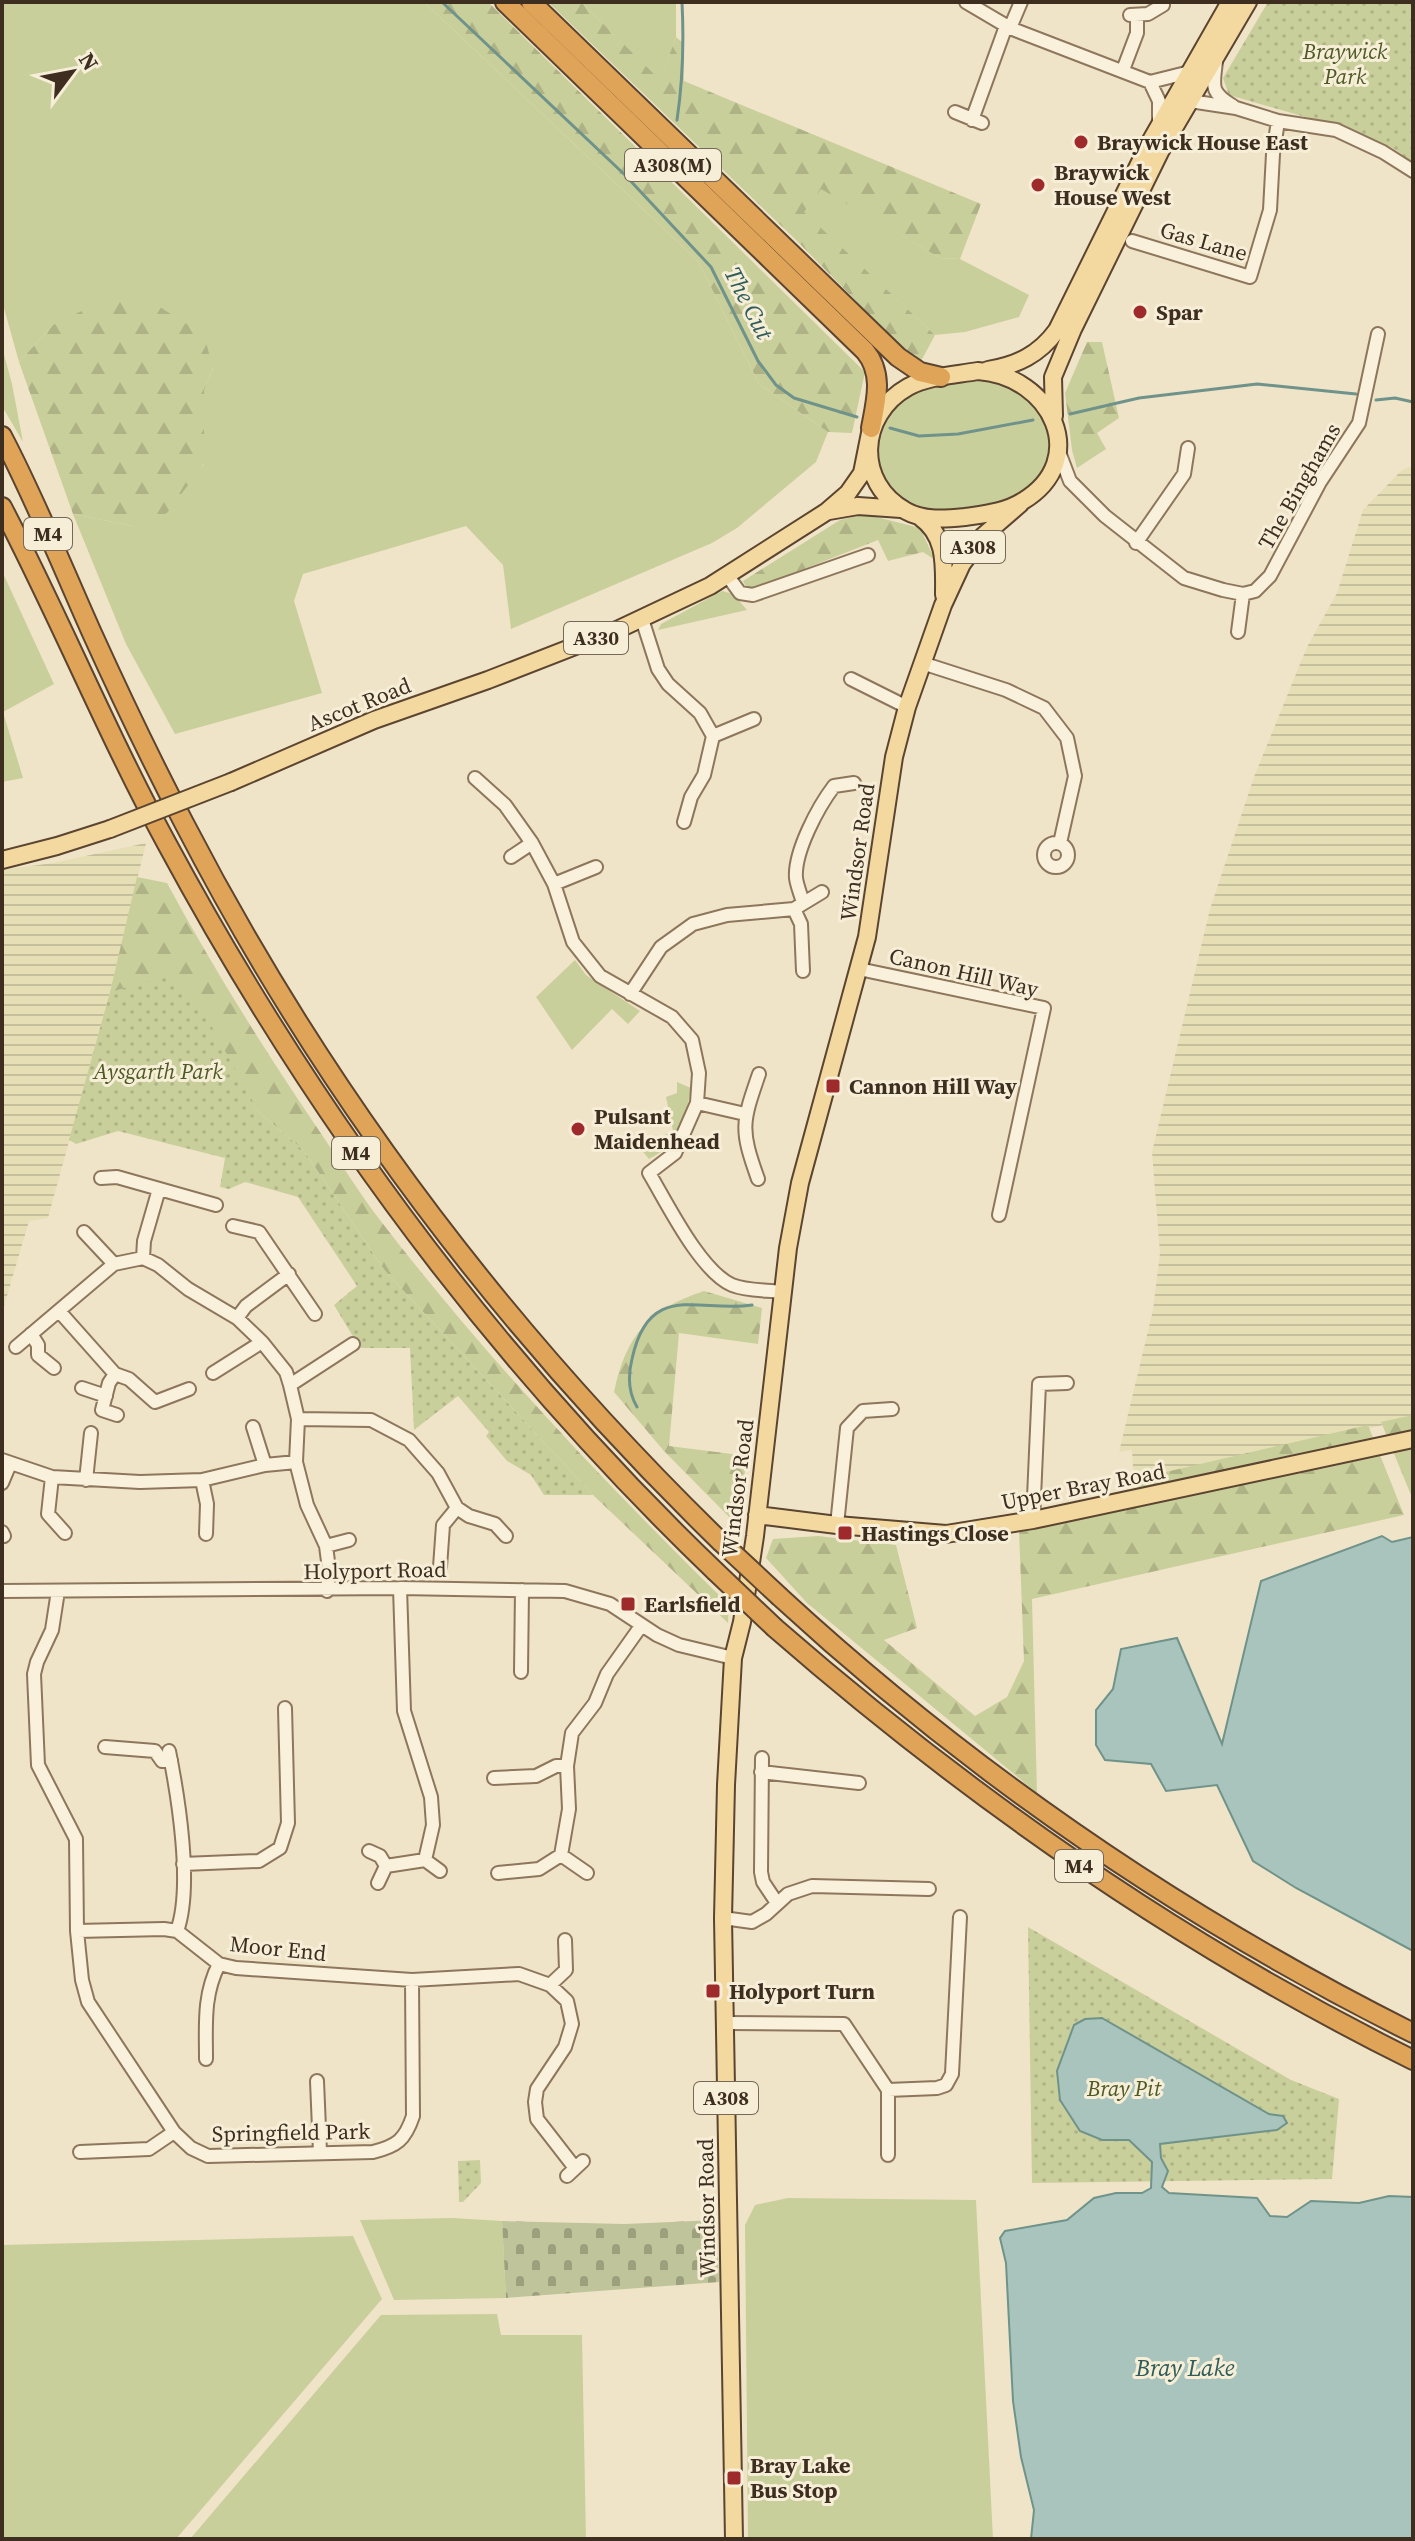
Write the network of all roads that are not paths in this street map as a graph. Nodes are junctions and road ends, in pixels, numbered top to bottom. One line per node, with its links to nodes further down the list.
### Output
1 (505, 2): 23 (highway, A308(M))
2 (531, 2): 22 (highway, A308(M))
3 (966, 2): 8 (street)
4 (1021, 2): 8 (street)
5 (1230, 2): 11 (main road)
6 (1248, 2): 9 (main road)
7 (1163, 5): 10 (street)
8 (1008, 27): 10 (street); 15 (street)
9 (1216, 57): 13 (main road); 14 (street)
10 (1123, 70): 12 (street)
11 (1190, 72): 12 (street); 17 (main road)
12 (1150, 82): 17 (street)
13 (1190, 101): 14 (street); 24 (main road)
14 (1236, 108): 16 (street)
15 (955, 112)
16 (1278, 121): 18 (street); 19 (street, Gas Lane)
17 (1159, 126): 21 (main road)
18 (1413, 171)
19 (1132, 241)
20 (1378, 334): 40 (street, The Binghams)
21 (978, 371): 22 (main road); 24 (main road)
22 (941, 377): 23 (main road)
23 (871, 430): 34 (main road); 35 (main road, Ascot Road / A330)
24 (1057, 434): 30 (street); 31 (main road)
25 (2, 436): 44 (highway, M4)
26 (1188, 448): 28 (street)
27 (2, 458): 44 (highway, M4)
28 (1188, 463): 29 (street); 37 (street)
29 (1203, 464)
30 (1070, 481): 31 (street); 37 (street)
31 (1038, 490): 32 (main road)
32 (1020, 504): 36 (main road); 41 (main road, Windsor Road / A308)
33 (2, 507): 151 (highway, M4, bridge)
34 (903, 510): 35 (main road, Ascot Road / A330); 36 (main road)
35 (826, 512): 39 (main road, Ascot Road / A330)
36 (920, 517): 41 (main road, Windsor Road / A308)
37 (1136, 543): 40 (street)
38 (868, 555): 39 (street)
39 (727, 575): 42 (main road, Ascot Road / A330)
40 (1243, 594): 43 (street)
41 (943, 605): 45 (main road, Windsor Road / A308)
42 (642, 619): 49 (street); 56 (main road, Ascot Road / A330, bridge)
43 (1238, 632)
44 (92, 634): 149 (highway, M4, bridge)
45 (922, 663): 47 (main road, Windsor Road / A308); 54 (street)
46 (851, 679): 47 (street)
47 (907, 707): 61 (main road, Windsor Road / A308)
48 (754, 719): 49 (street)
49 (713, 736): 52 (street)
50 (484, 781): 53 (street)
51 (854, 783): 60 (street)
52 (684, 822)
53 (532, 843): 55 (street); 58 (street)
54 (1060, 843)
55 (511, 857)
56 (2, 860)
57 (596, 867): 58 (street)
58 (554, 884): 63 (street)
59 (822, 892): 60 (street)
60 (798, 906): 62 (street); 63 (street)
61 (859, 969): 71 (street, Canon Hill Way); 77 (main road, Windsor Road / A308)
62 (803, 971)
63 (630, 994): 65 (street)
64 (759, 1074): 66 (street)
65 (697, 1103): 66 (street); 77 (street)
66 (745, 1114): 68 (street)
67 (101, 1178): 69 (street)
68 (758, 1179)
69 (159, 1189): 70 (street); 74 (street)
70 (216, 1205)
71 (999, 1215)
72 (233, 1226): 76 (street)
73 (84, 1232): 75 (street)
74 (143, 1258): 75 (street); 80 (street)
75 (114, 1264): 78 (street)
76 (289, 1274): 79 (street); 80 (street)
77 (782, 1292): 107 (main road, Windsor Road / A308)
78 (59, 1311): 81 (street); 87 (street)
79 (315, 1314)
80 (237, 1318): 82 (street)
81 (31, 1334): 84 (street); 85 (street)
82 (262, 1342): 86 (street); 89 (street)
83 (353, 1344): 89 (street)
84 (16, 1347)
85 (54, 1368)
86 (213, 1373)
87 (115, 1374): 91 (street); 92 (street)
88 (1067, 1383): 108 (street)
89 (290, 1385): 95 (street)
90 (82, 1388): 92 (street)
91 (189, 1389)
92 (106, 1396): 94 (street)
93 (892, 1409): 109 (street)
94 (117, 1415)
95 (298, 1419): 100 (street); 106 (street)
96 (253, 1427): 101 (street)
97 (91, 1433): 103 (street)
98 (1413, 1439): 108 (main road, Upper Bray Road)
99 (6, 1462): 102 (street); 105 (street)
100 (296, 1462): 101 (street); 114 (street)
101 (265, 1465): 104 (street)
102 (52, 1477): 103 (street); 110 (street)
103 (86, 1480): 104 (street)
104 (202, 1480): 111 (street)
105 (2, 1483)
106 (457, 1508): 112 (street); 115 (street)
107 (757, 1515): 109 (main road, Upper Bray Road); 122 (main road, Windsor Road / A308)
108 (1033, 1520): 109 (main road, Upper Bray Road)
109 (837, 1525)
110 (65, 1533)
111 (206, 1534)
112 (506, 1536)
113 (349, 1540): 114 (street)
114 (326, 1546): 120 (street)
115 (440, 1567)
116 (400, 1588): 117 (street, Holyport Road); 120 (street, Holyport Road); 131 (street)
117 (522, 1590): 121 (street, Holyport Road); 123 (street)
118 (2, 1591): 119 (street, Holyport Road)
119 (58, 1591): 120 (street, Holyport Road); 142 (street, Springfield Park)
120 (327, 1591)
121 (641, 1626): 122 (street, Holyport Road); 126 (street)
122 (733, 1658): 141 (main road, Windsor Road / A308)
123 (526, 1668)
124 (286, 1708): 132 (street)
125 (105, 1747): 132 (street)
126 (567, 1766): 127 (street); 130 (street)
127 (494, 1778)
128 (859, 1783): 139 (street)
129 (369, 1851): 133 (street)
130 (561, 1855): 135 (street); 136 (street)
131 (425, 1860): 133 (street); 134 (street)
132 (183, 1864): 143 (street)
133 (386, 1866): 137 (street)
134 (440, 1871)
135 (498, 1873)
136 (587, 1873)
137 (378, 1883)
138 (929, 1890): 139 (street)
139 (777, 1903): 141 (street)
140 (960, 1917): 153 (street)
141 (723, 1918): 148 (main road, Windsor Road / A308)
142 (77, 1931): 143 (street); 154 (street, Springfield Park)
143 (177, 1931): 145 (street, Moor End)
144 (565, 1940): 147 (street)
145 (219, 1964): 146 (street, Moor End); 150 (street)
146 (412, 1980): 147 (street, Moor End); 156 (street, Springfield Park)
147 (550, 1985): 158 (street)
148 (725, 2023): 153 (street); 159 (main road, Windsor Road / A308)
149 (1413, 2033)
150 (206, 2059)
151 (1413, 2060)
152 (317, 2081): 156 (street)
153 (888, 2090): 157 (street)
154 (174, 2132): 155 (street); 156 (street, Springfield Park)
155 (80, 2152)
156 (320, 2152)
157 (888, 2155)
158 (575, 2168)
159 (734, 2539)

